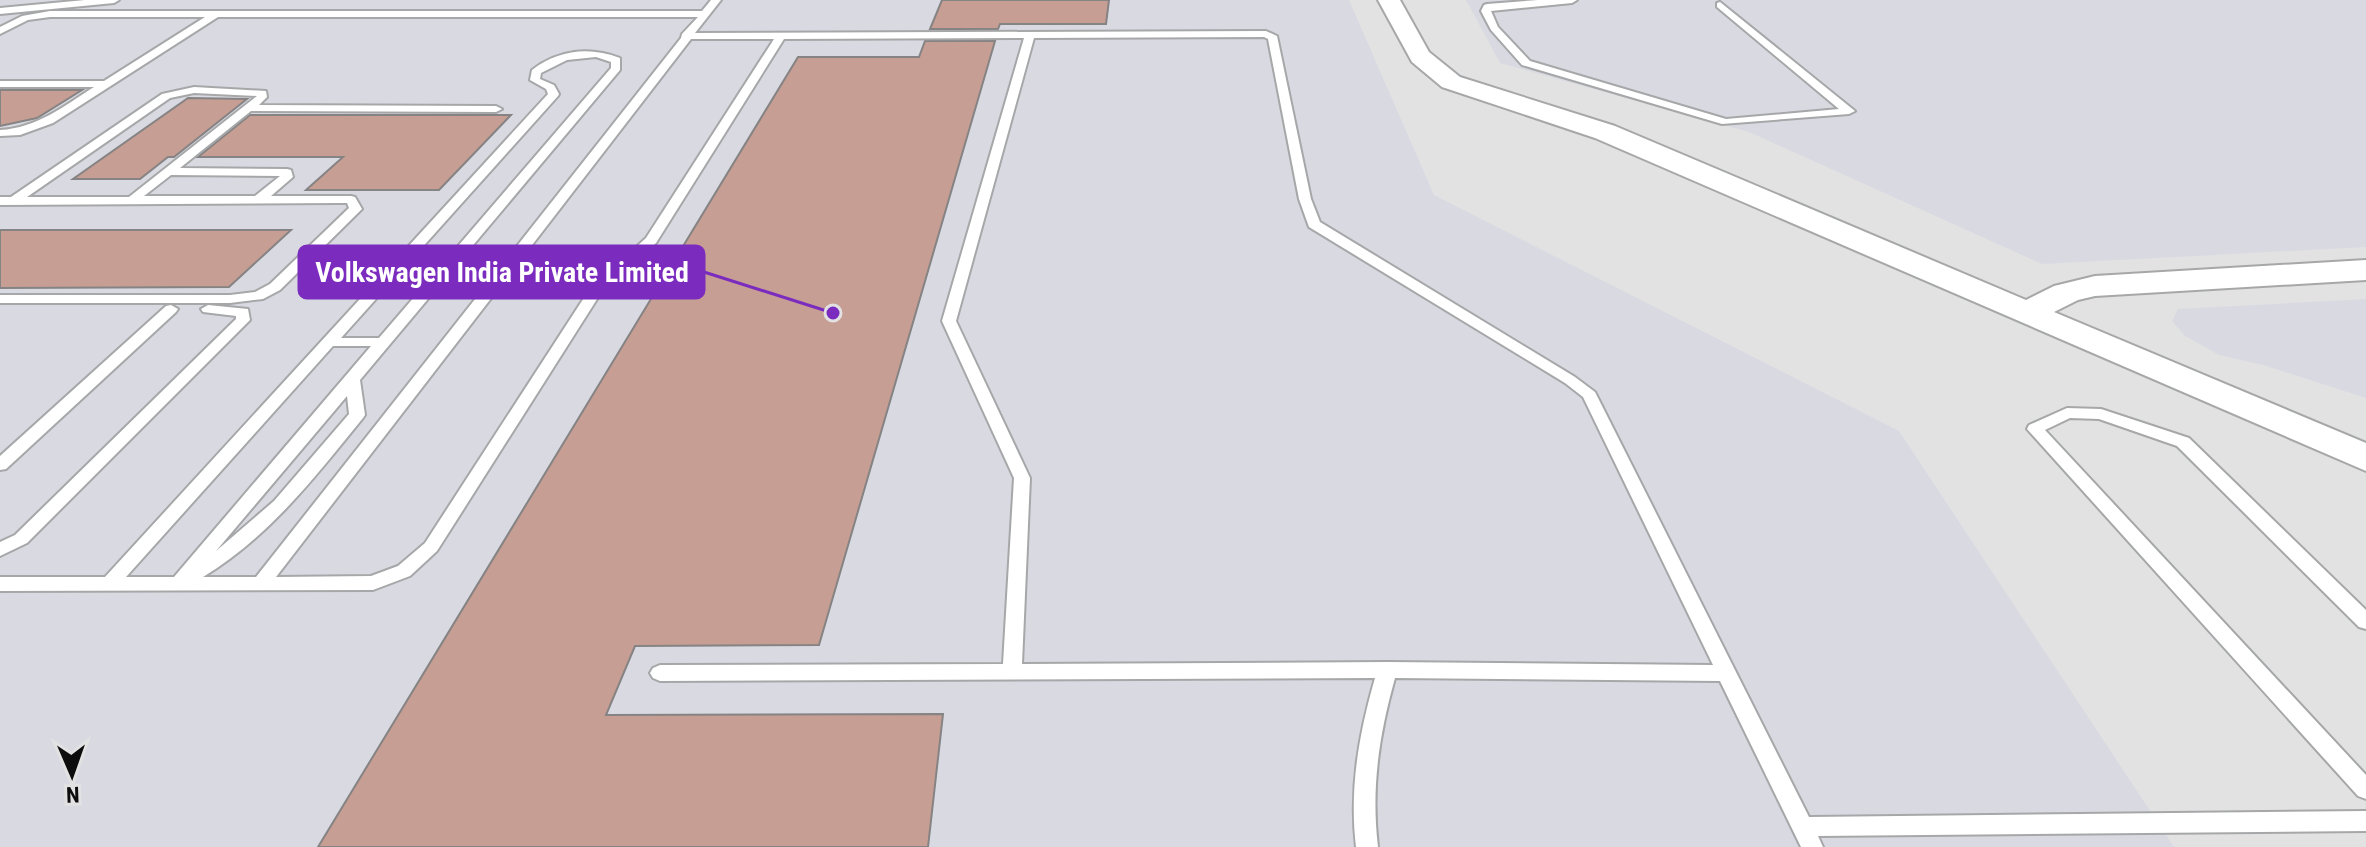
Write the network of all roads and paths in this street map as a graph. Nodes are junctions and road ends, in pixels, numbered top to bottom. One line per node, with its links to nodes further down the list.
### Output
1 (114, 0): 7 (lane)
2 (716, 0): 9 (lane)
3 (1389, 0): 26 (street)
4 (1412, 0): 26 (street)
5 (1572, 0): 6 (lane)
6 (1720, 5)
7 (0, 11)
8 (216, 14): 9 (lane); 10 (lane); 15 (lane)
9 (704, 14): 12 (lane)
10 (0, 31)
11 (1030, 34): 13 (lane); 42 (lane); 44 (lane)
12 (685, 36): 13 (lane); 38 (lane)
13 (781, 36): 38 (lane)
14 (0, 84): 15 (lane)
15 (105, 84): 18 (lane)
16 (248, 108): 17 (lane); 19 (lane); 23 (lane)
17 (496, 109)
18 (0, 133)
19 (168, 171): 20 (lane); 21 (lane)
20 (259, 199): 21 (lane); 25 (lane)
21 (132, 200): 23 (lane)
22 (0, 201): 23 (lane)
23 (15, 201)
24 (2366, 270): 26 (street)
25 (0, 299)
26 (2039, 306): 32 (street); 33 (street)
27 (0, 308): 28 (lane)
28 (171, 309): 34 (lane); 35 (lane)
29 (329, 342): 30 (lane); 30 (lane); 36 (lane)
30 (383, 342): 31 (lane)
31 (352, 379): 37 (lane); 37 (lane)
32 (2366, 433)
33 (2366, 458)
34 (0, 465)
35 (0, 550)
36 (110, 583): 37 (lane); 39 (lane)
37 (179, 583): 38 (lane)
38 (261, 583)
39 (0, 584)
40 (2366, 622): 45 (lane)
41 (1387, 670): 42 (lane); 44 (lane); 48 (lane)
42 (1012, 672): 43 (lane)
43 (660, 673)
44 (1724, 673): 47 (lane)
45 (2366, 790)
46 (2366, 821): 47 (lane)
47 (1807, 837)
48 (1367, 847)

